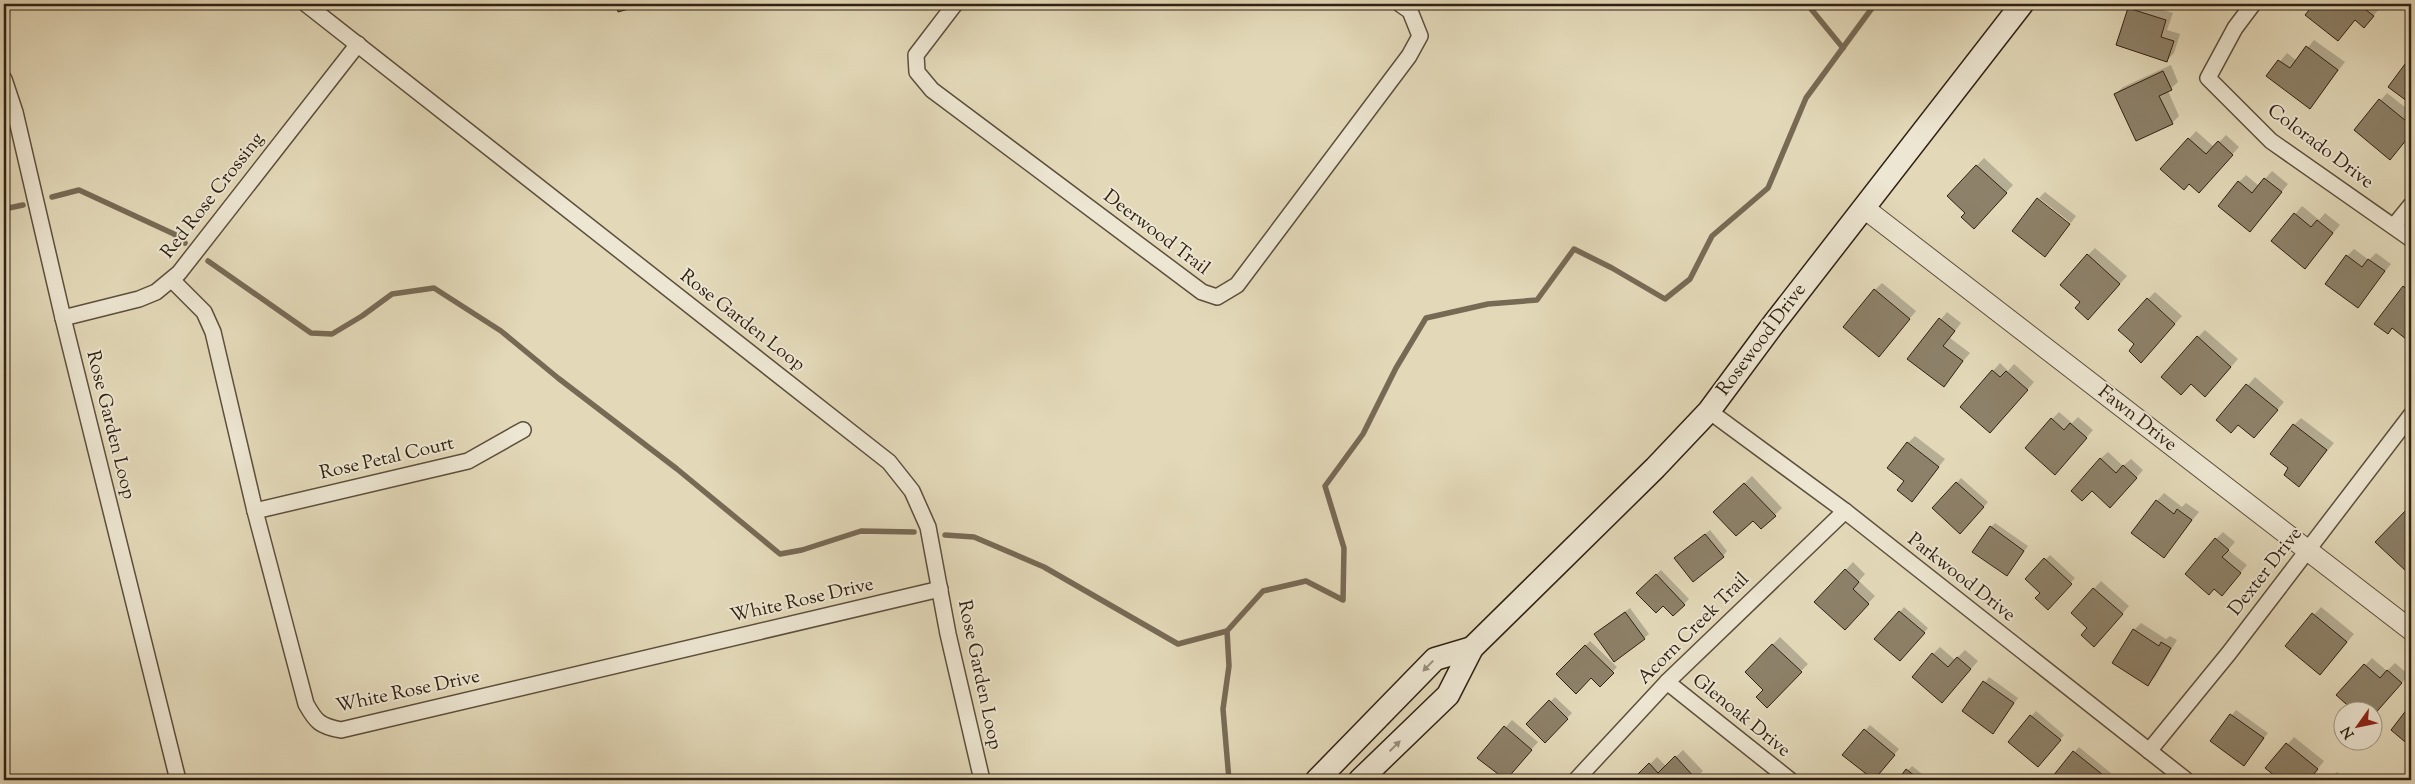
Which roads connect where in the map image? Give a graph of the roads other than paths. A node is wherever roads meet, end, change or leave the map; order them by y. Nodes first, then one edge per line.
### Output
1 (306, 4) edge
2 (955, 4) edge
3 (1400, 4) edge
4 (2022, 4) edge
5 (2253, 4) edge
6 (358, 44) junction
7 (4, 79) edge
8 (2411, 205) edge
9 (1864, 208) junction
10 (2394, 226) junction
11 (2411, 239) edge
12 (172, 280) junction
13 (62, 318) junction
14 (1709, 411) junction
15 (2411, 415) edge
16 (523, 430) dead end
17 (255, 511) junction
18 (1845, 511) junction
19 (2308, 551) junction
20 (940, 589) junction
21 (2411, 630) edge
22 (1472, 648) junction
23 (1667, 682) junction
24 (2149, 751) junction
25 (178, 780) edge
26 (982, 780) edge
27 (1317, 780) edge
28 (1360, 780) edge
29 (1576, 780) edge
30 (1790, 780) edge
31 (2186, 780) edge

1 - 6 street, Rose Garden Loop
2 - 3 street, Deerwood Trail
4 - 9 main road, Rosewood Drive
5 - 10 street, Colorado Drive
6 - 12 street, Red Rose Crossing
6 - 20 street, Rose Garden Loop
7 - 13 street, Rose Garden Loop
8 - 10 street
9 - 14 main road, Rosewood Drive
9 - 19 street, Fawn Drive
10 - 11 street, Colorado Drive
12 - 13 street, Red Rose Crossing
12 - 17 street, White Rose Drive
13 - 25 street, Rose Garden Loop
14 - 18 street, Parkwood Drive
14 - 22 main road, Rosewood Drive
15 - 19 street, Dexter Drive
16 - 17 street, Rose Petal Court
17 - 20 street, White Rose Drive
18 - 23 street, Acorn Creek Trail
18 - 24 street, Parkwood Drive
19 - 21 street, Fawn Drive
19 - 24 street, Dexter Drive
20 - 26 street, Rose Garden Loop
22 -> 27 main road, Rosewood Drive
28 -> 22 main road, Rosewood Drive
23 - 29 street, Acorn Creek Trail
23 - 30 street, Glenoak Drive
24 - 31 street, Parkwood Drive

